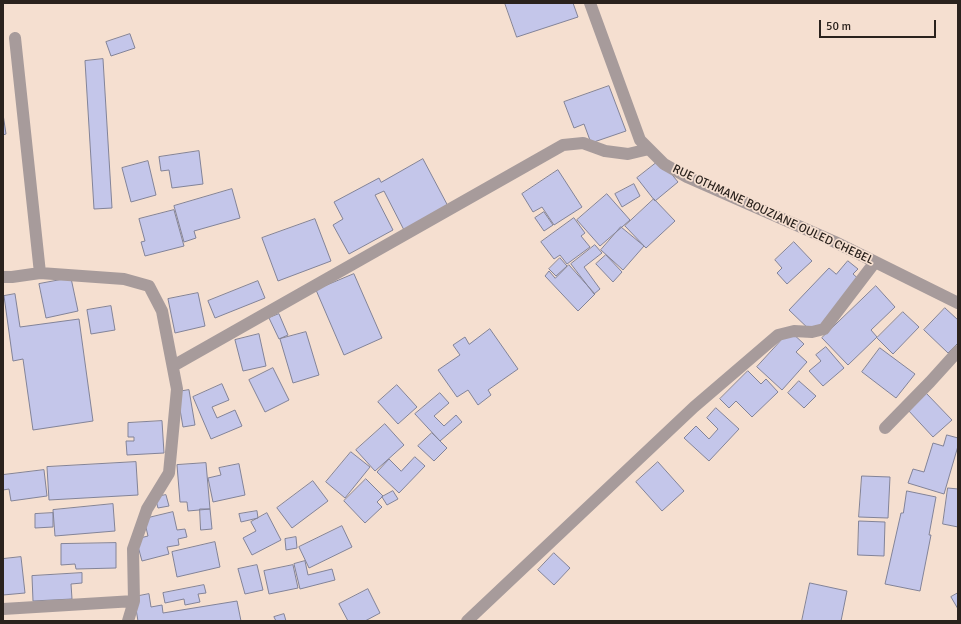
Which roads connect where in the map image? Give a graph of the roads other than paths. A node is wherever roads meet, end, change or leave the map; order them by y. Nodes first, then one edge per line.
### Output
1 (590, 3) edge
2 (15, 38) dead end
3 (649, 149) junction
4 (875, 262) junction
5 (40, 274) junction
6 (3, 277) edge
7 (958, 303) edge
8 (958, 351) edge
9 (172, 366) junction
10 (885, 428) dead end
11 (134, 602) junction
12 (3, 609) edge
13 (128, 621) edge
14 (467, 621) edge

1 - 3 street, RUE OTHMANE BOUZIANE OULED CHEBEL
2 - 5 street
3 - 4 street, RUE OTHMANE BOUZIANE OULED CHEBEL
3 - 9 street
4 - 7 street, RUE OTHMANE BOUZIANE OULED CHEBEL
4 - 14 street
5 - 6 street
5 - 9 street
8 - 10 street
9 - 11 street
11 - 12 street
11 - 13 street

